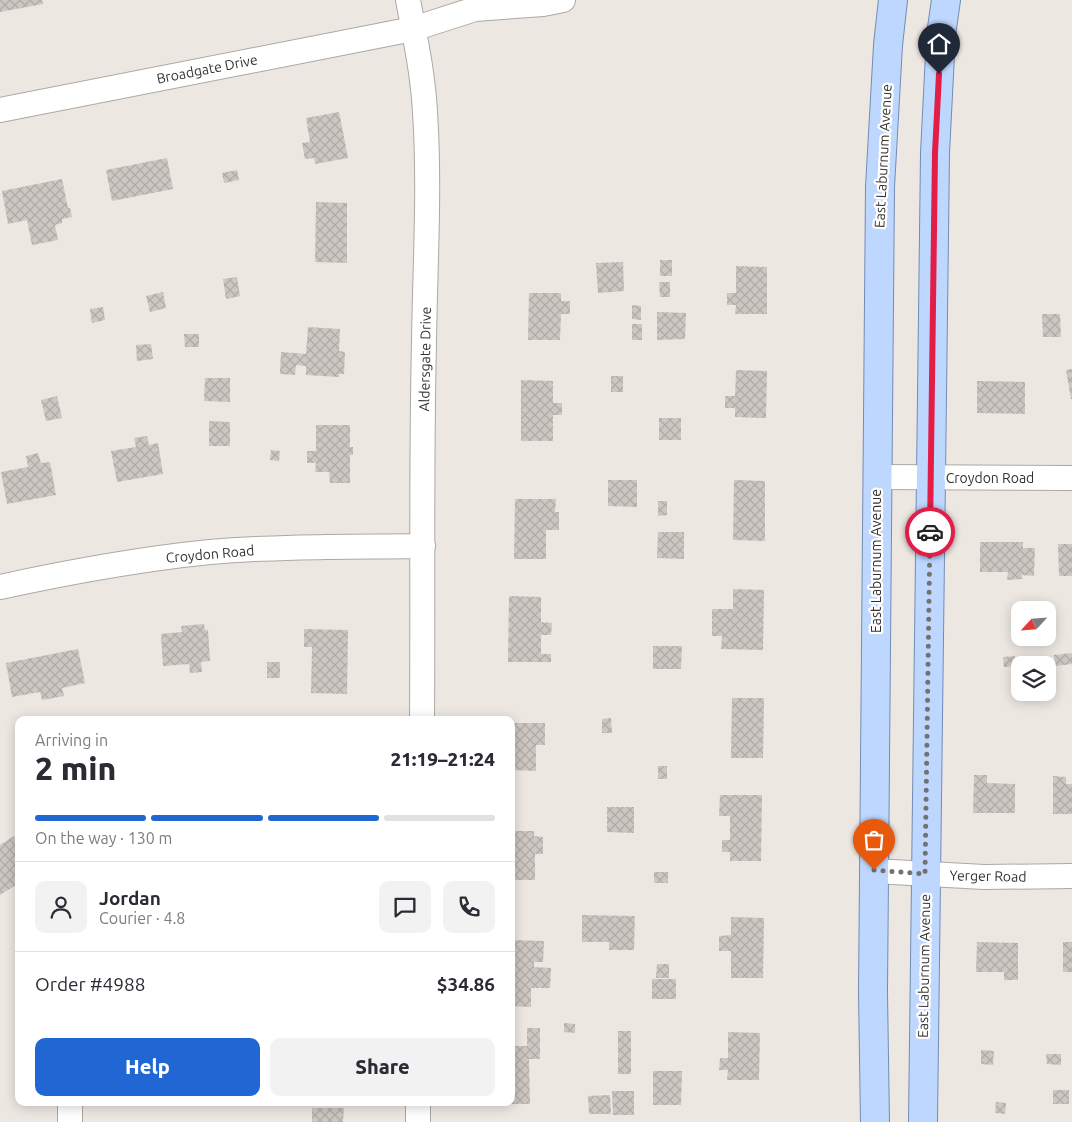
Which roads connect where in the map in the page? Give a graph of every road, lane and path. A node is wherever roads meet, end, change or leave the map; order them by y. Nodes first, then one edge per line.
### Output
1 (408, 0) edge
2 (563, 0) edge
3 (894, 0) edge
4 (946, 0) edge
5 (474, 5) edge
6 (413, 29) junction
7 (0, 110) edge
8 (877, 477) junction
9 (931, 477) junction
10 (1072, 478) edge
11 (423, 546) junction
12 (0, 587) edge
13 (422, 716) edge
14 (874, 870) junction
15 (925, 874) junction
16 (1072, 876) edge
17 (70, 1106) edge
18 (418, 1106) edge
19 (70, 1122) edge
20 (418, 1122) edge
21 (875, 1122) edge
22 (923, 1122) edge

1 - 6 street, Aldersgate Drive
2 - 5 street, Broadgate Drive
3 - 8 main road, East Laburnum Avenue
4 - 9 main road, East Laburnum Avenue
5 - 6 street, Broadgate Drive
6 - 7 street, Broadgate Drive
6 - 11 street, Aldersgate Drive
8 - 9 street, Croydon Road
8 - 14 main road, East Laburnum Avenue
9 - 10 street, Croydon Road
9 - 15 main road, East Laburnum Avenue
11 - 12 street, Croydon Road
11 - 13 street, Aldersgate Drive
14 - 15 street, Yerger Road
14 - 21 main road, East Laburnum Avenue
15 - 16 street, Yerger Road
15 - 22 main road, East Laburnum Avenue
17 - 19 street
18 - 20 street

